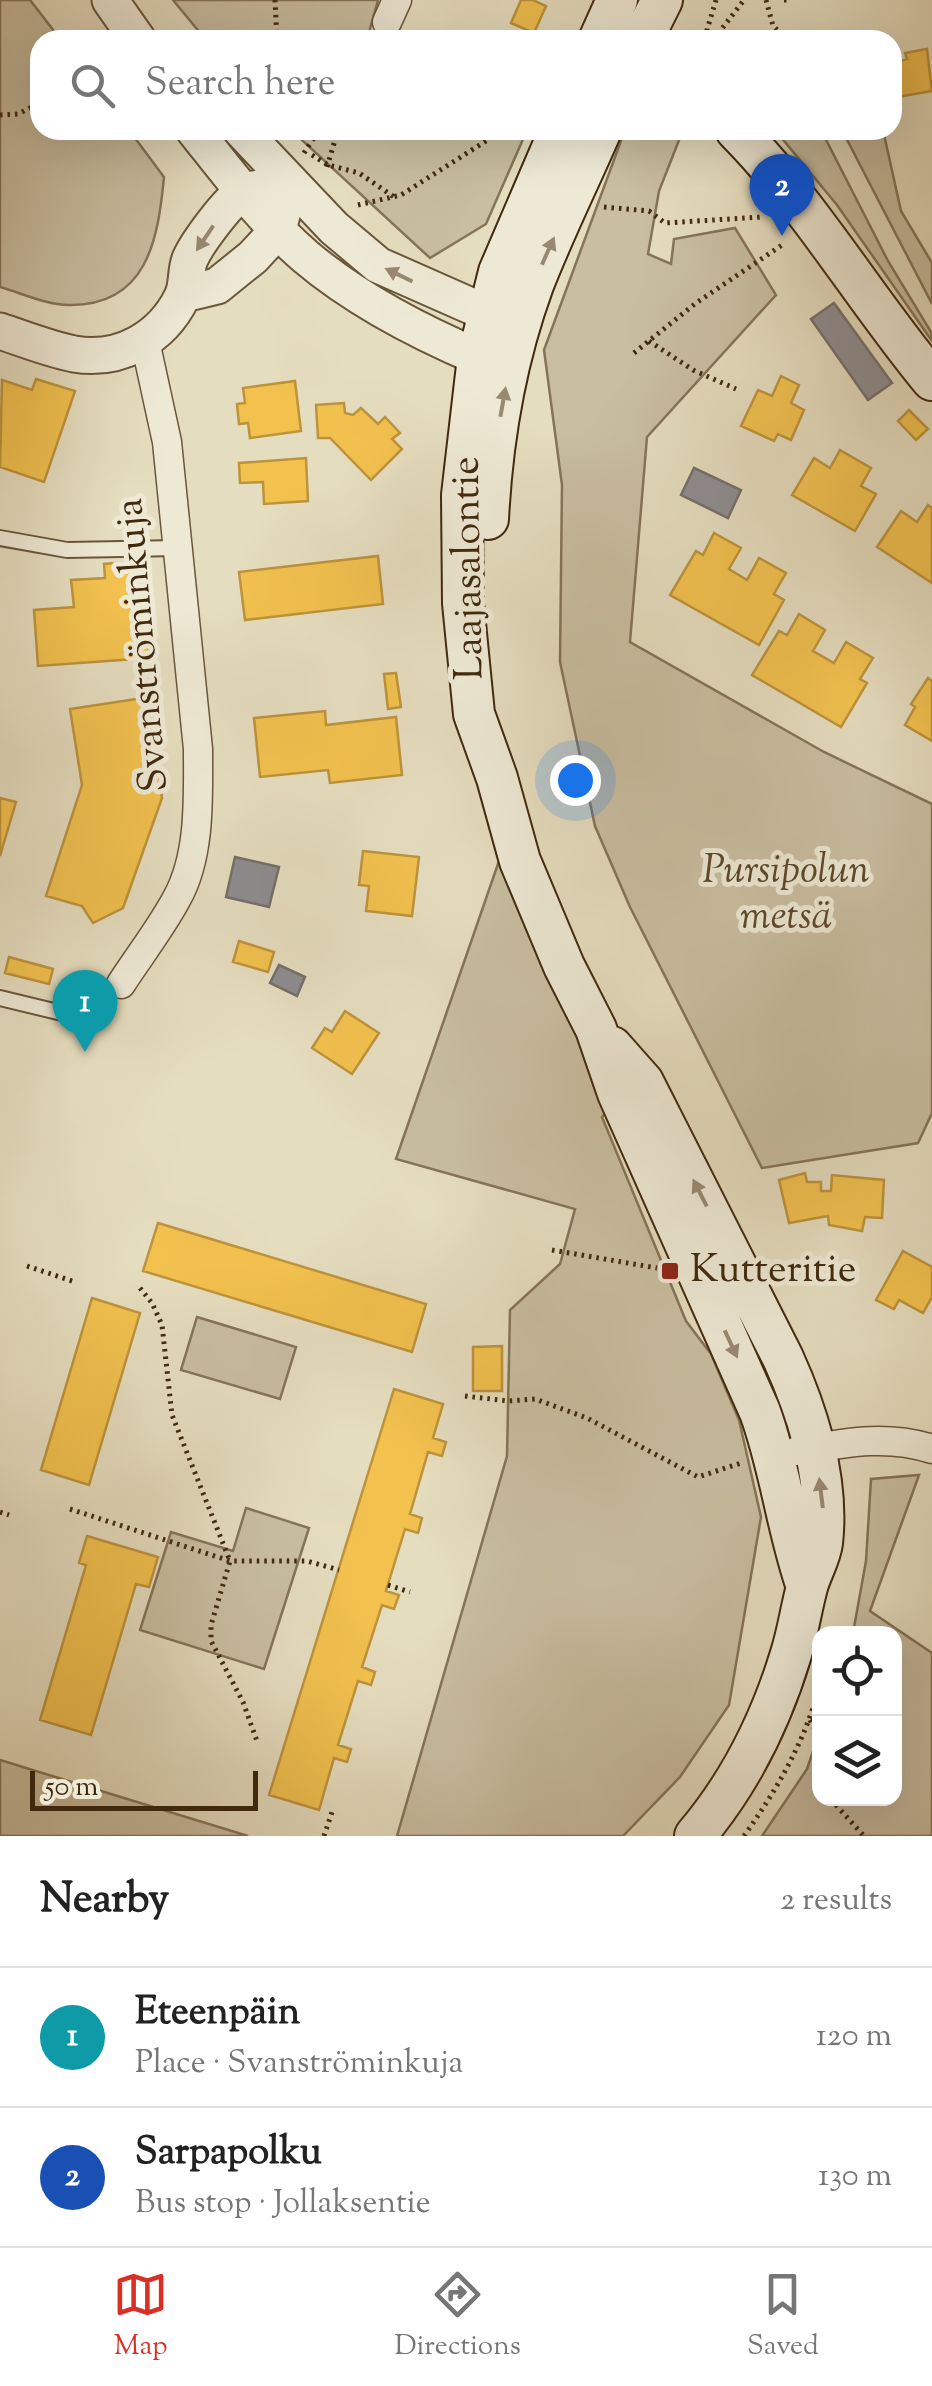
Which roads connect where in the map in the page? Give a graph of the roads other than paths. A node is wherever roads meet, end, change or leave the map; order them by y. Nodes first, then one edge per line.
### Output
1 (110, 0) edge
2 (662, 0) edge
3 (133, 30) edge
4 (621, 30) edge
5 (202, 140) edge
6 (258, 140) edge
7 (556, 140) edge
8 (598, 140) edge
9 (746, 140) edge
10 (299, 165) junction
11 (243, 192) junction
12 (278, 230) junction
13 (184, 294) junction
14 (0, 331) edge
15 (494, 338) junction
16 (145, 342) junction
17 (932, 380) edge
18 (0, 538) edge
19 (178, 548) junction
20 (120, 984) joint
21 (0, 998) edge
22 (932, 1449) edge
23 (781, 1454) junction
24 (695, 1836) edge

1 - 3 street
2 - 4 main road
5 - 11 street
6 - 10 street
7 - 15 main road, Laajasalontie
15 -> 8 main road, Laajasalontie
9 - 17 main road
10 - 11 street
10 - 12 street
15 -> 10 street
11 - 12 street
11 -> 13 street
12 - 13 street
12 - 15 street
13 - 16 street
14 - 16 street
15 - 23 main road, Laajasalontie
16 - 19 street, Svanströminkuja
18 - 19 lane
19 - 20 street, Svanströminkuja
20 - 21 lane
22 - 23 street
23 - 24 main road, Laajasalontie

